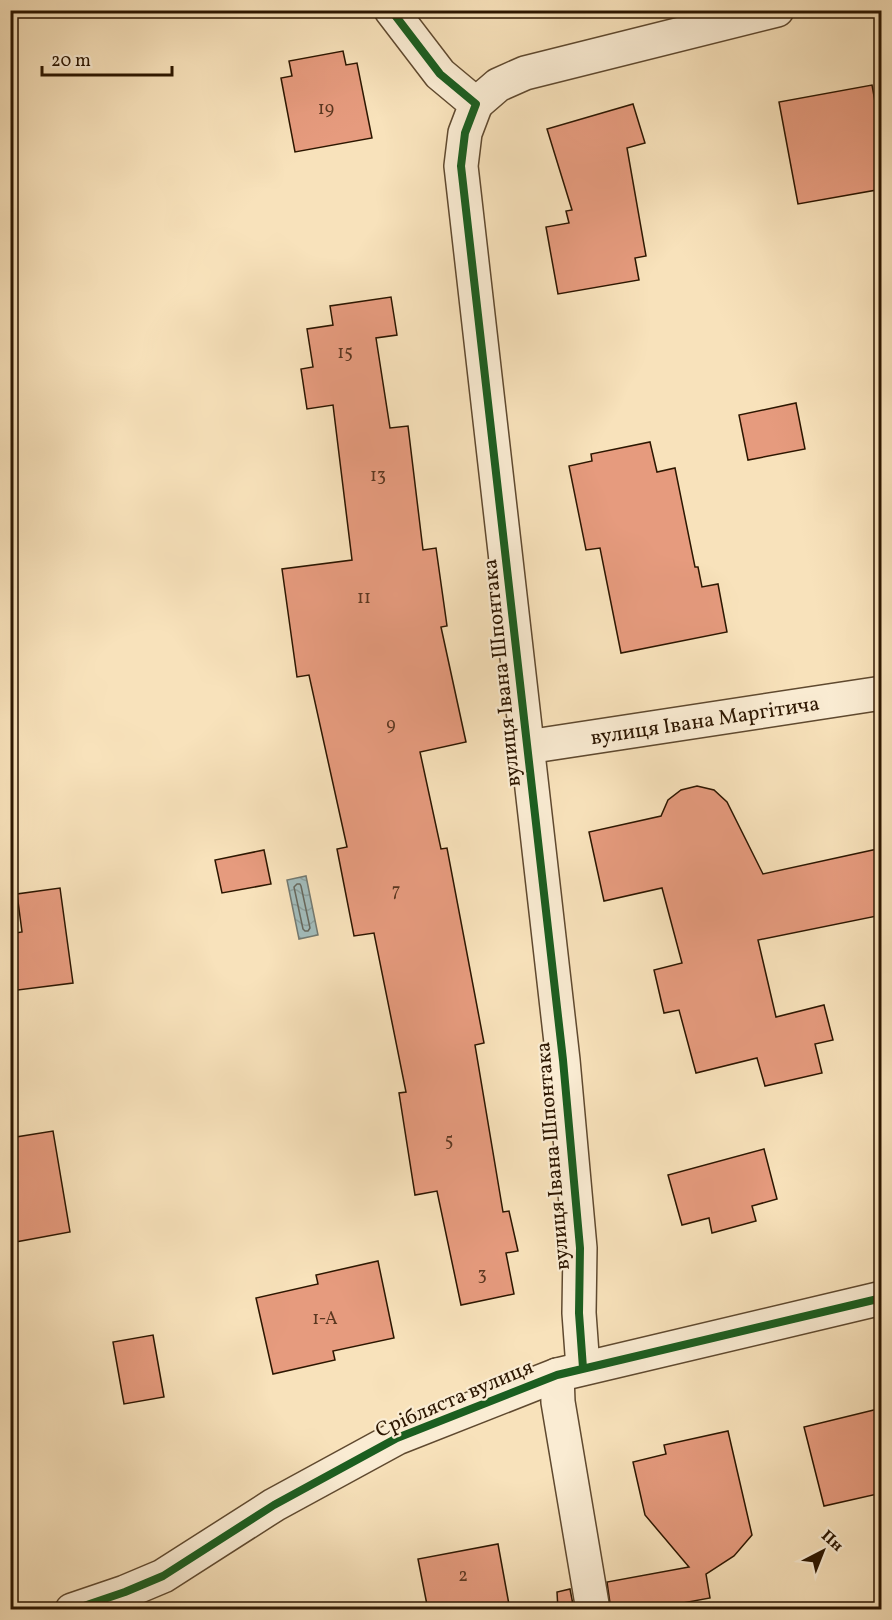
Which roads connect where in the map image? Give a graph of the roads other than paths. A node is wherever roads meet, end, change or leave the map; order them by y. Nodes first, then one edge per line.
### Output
1 (391, 10) edge
2 (777, 10) edge
3 (476, 104) junction
4 (882, 693) edge
5 (527, 747) junction
6 (882, 1299) edge
7 (570, 1371) junction
8 (72, 1610) edge
9 (594, 1610) edge

1 - 3 street
2 - 3 street
3 - 5 street, вулиця Івана Шпонтака
4 - 5 street, вулиця Івана Маргітича
5 - 7 street, вулиця Івана Шпонтака
6 - 7 street, Срібляста вулиця
7 - 8 street, Срібляста вулиця
7 - 9 street, вулиця Івана Шпонтака

